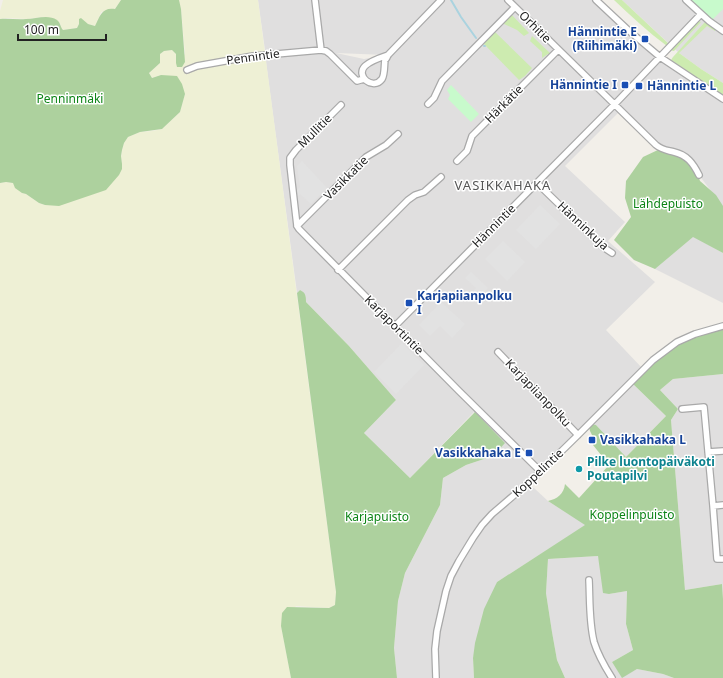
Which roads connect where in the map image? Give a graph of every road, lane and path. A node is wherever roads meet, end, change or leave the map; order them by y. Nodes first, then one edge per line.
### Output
1 (316, 0) edge
2 (441, 0) edge
3 (508, 0) edge
4 (596, 0) edge
5 (686, 0) edge
6 (515, 7) junction
7 (701, 14) junction
8 (723, 31) edge
9 (321, 50) junction
10 (558, 50) junction
11 (388, 55) junction
12 (660, 57) junction
13 (186, 70) dead end
14 (364, 79) junction
15 (723, 99) edge
16 (428, 104) dead end
17 (341, 105) dead end
18 (614, 105) junction
19 (398, 134) dead end
20 (457, 162) dead end
21 (699, 175) dead end
22 (441, 177) dead end
23 (537, 183) junction
24 (297, 226) junction
25 (612, 253) dead end
26 (338, 270) junction
27 (395, 326) junction
28 (723, 326) edge
29 (498, 352) dead end
30 (682, 409) dead end
31 (578, 434) junction
32 (723, 451) edge
33 (708, 452) junction
34 (540, 471) junction
35 (723, 505) edge
36 (713, 506) junction
37 (723, 559) edge
38 (589, 580) dead end
39 (436, 678) edge
40 (612, 678) edge

1 - 9 street
2 - 11 street
3 - 6 street, Orhitie
4 - 12 street
5 - 7 street
6 - 10 street, Orhitie
6 - 16 street
7 - 8 street
7 - 12 street, Hännintie
9 - 13 street, Pennintie
9 - 14 street
10 - 18 street, Orhitie
10 - 20 street, Härkätie
11 - 14 street
11 - 14 street
12 - 15 street
12 - 18 street, Hännintie
17 - 24 street, Mullitie
18 - 21 street, Orhitie
18 - 23 street, Hännintie
19 - 24 street, Vasikkatie
22 - 26 street
23 - 25 street, Hänninkuja
23 - 27 street, Hännintie
24 - 26 street, Karjaportintie
26 - 27 street, Karjaportintie
27 - 34 street, Karjaportintie
28 - 31 street, Koppelintie
29 - 31 street, Karjapiianpolku
30 - 33 street
31 - 34 street, Koppelintie
32 - 33 street
33 - 36 street
34 - 39 street, Koppelintie
35 - 36 street
36 - 37 street
38 - 40 street

